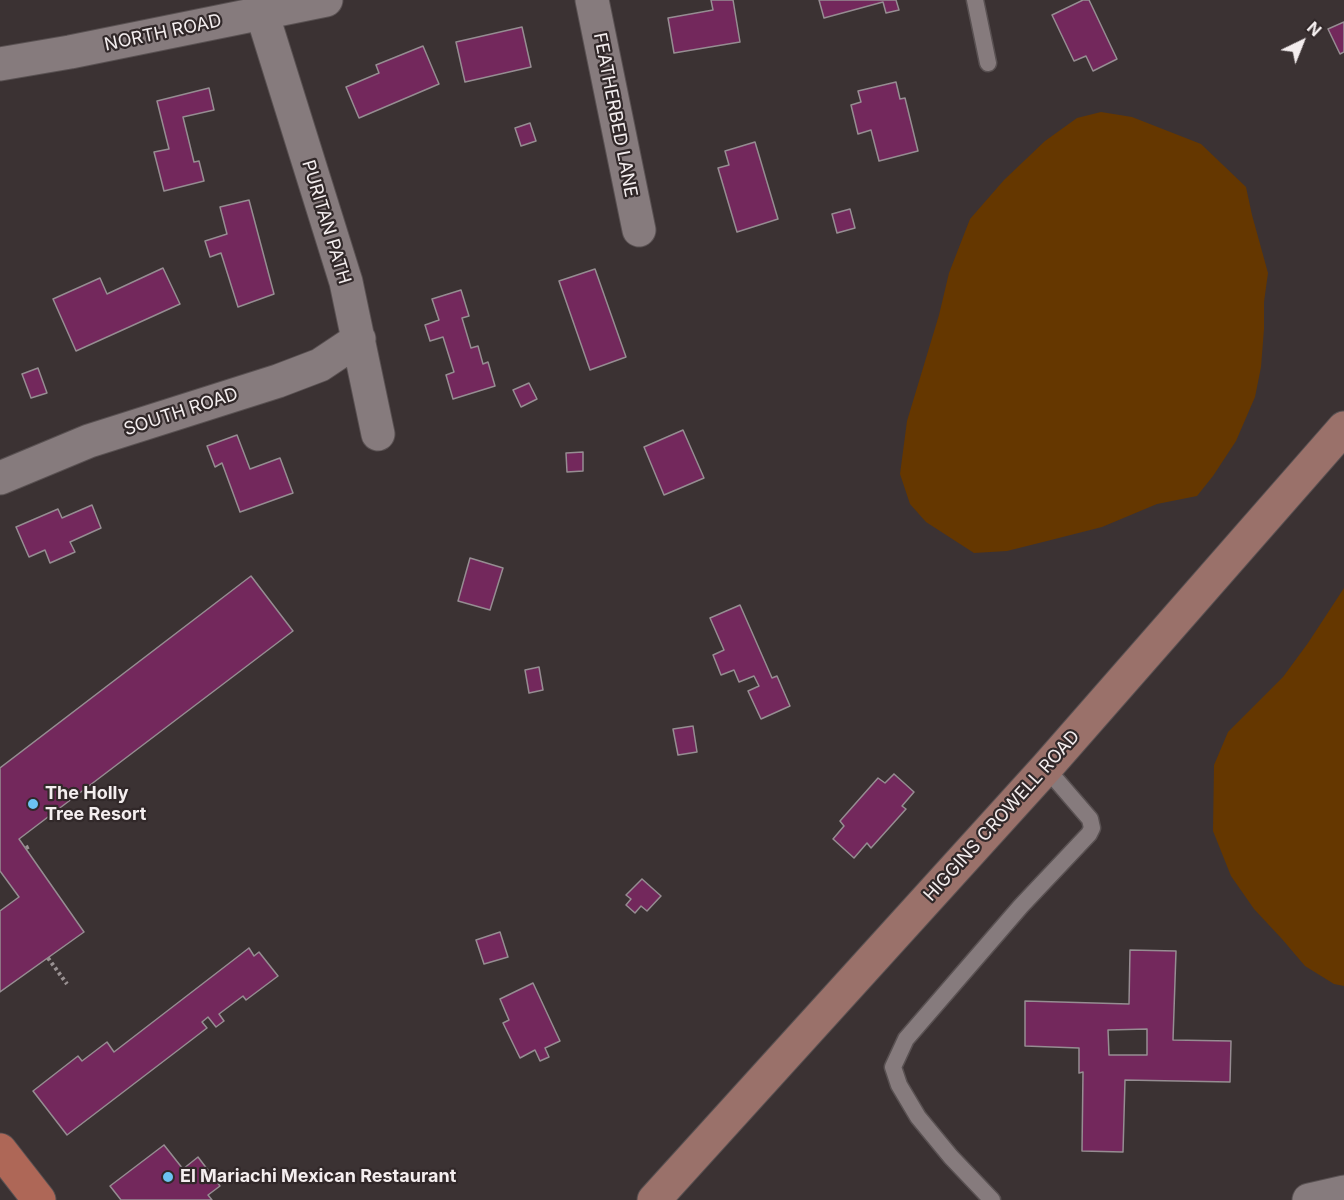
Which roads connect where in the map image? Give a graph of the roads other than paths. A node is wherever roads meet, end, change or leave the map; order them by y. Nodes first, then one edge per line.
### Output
1 (326, 0) edge
2 (592, 0) edge
3 (975, 0) edge
4 (262, 13) junction
5 (988, 63) dead end
6 (0, 64) edge
7 (639, 230) dead end
8 (359, 339) junction
9 (1344, 428) edge
10 (378, 434) dead end
11 (0, 478) edge
12 (1046, 768) junction
13 (0, 1150) edge
14 (1344, 1192) edge
15 (39, 1200) edge
16 (654, 1200) edge
17 (992, 1200) edge
18 (1309, 1200) edge

1 - 4 street, NORTH ROAD
2 - 7 street, FEATHERBED LANE
3 - 5 lane
4 - 6 street, NORTH ROAD
4 - 8 street, PURITAN PATH
8 - 10 street, PURITAN PATH
8 - 11 street, SOUTH ROAD
9 - 12 main road, HIGGINS CROWELL ROAD
12 - 16 main road, HIGGINS CROWELL ROAD
12 - 17 lane
13 - 15 main road
14 - 18 street

